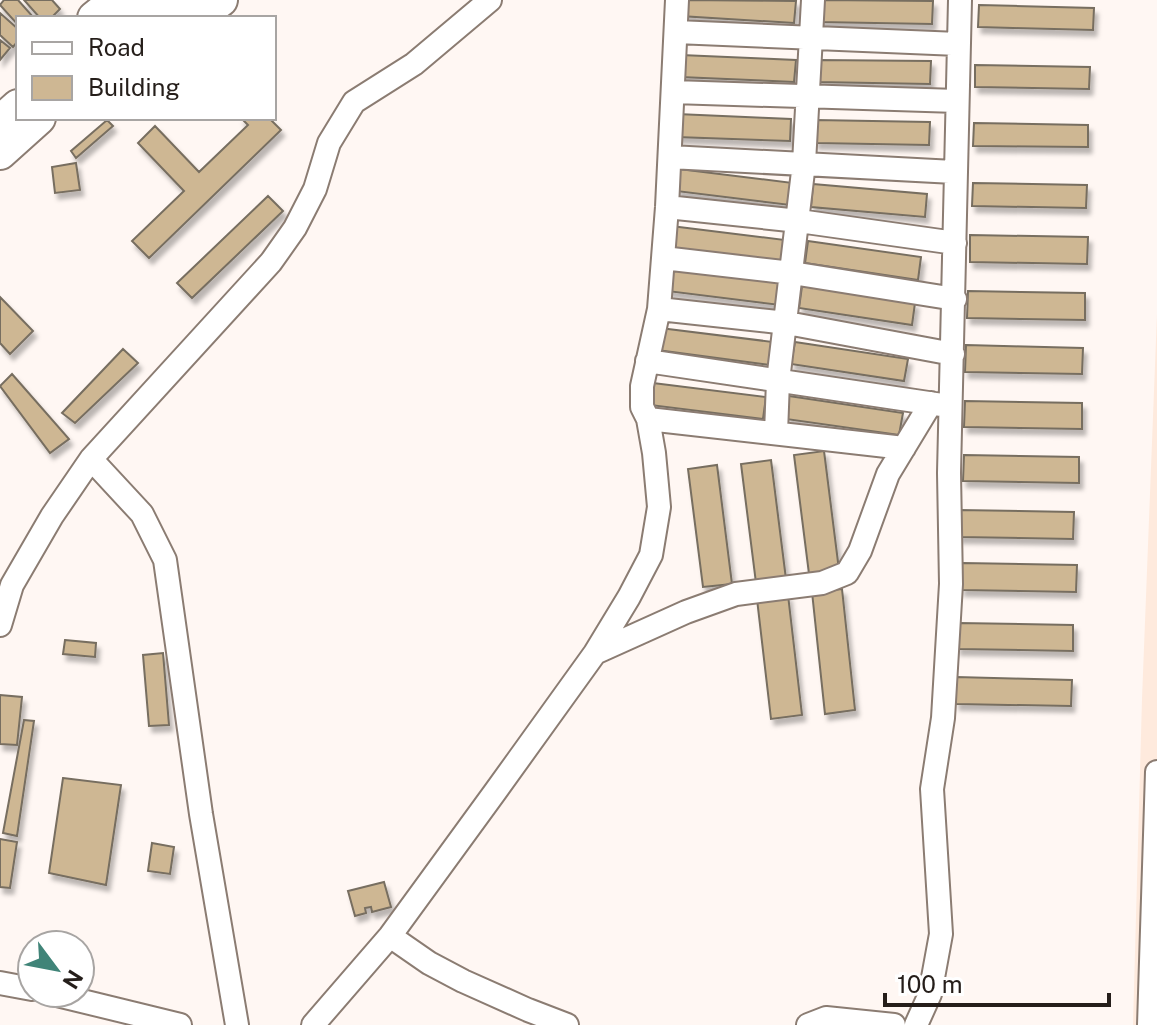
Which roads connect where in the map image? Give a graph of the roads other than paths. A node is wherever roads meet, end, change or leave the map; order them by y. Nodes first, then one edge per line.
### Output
1 (116, 0) edge
2 (150, 0) edge
3 (182, 0) edge
4 (221, 0) edge
5 (490, 0) edge
6 (677, 0) edge
7 (813, 0) edge
8 (960, 0) edge
9 (96, 16) edge
10 (129, 16) edge
11 (162, 16) edge
12 (200, 16) edge
13 (676, 32) junction
14 (811, 37) junction
15 (958, 44) junction
16 (673, 92) junction
17 (809, 96) junction
18 (957, 101) junction
19 (37, 120) edge
20 (0, 153) edge
21 (670, 157) junction
22 (804, 163) junction
23 (954, 172) junction
24 (667, 207) junction
25 (799, 221) junction
26 (955, 243) junction
27 (663, 258) junction
28 (792, 273) junction
29 (955, 299) junction
30 (659, 309) junction
31 (787, 323) junction
32 (953, 354) junction
33 (647, 361) junction
34 (778, 381) junction
35 (941, 405) junction
36 (648, 419) junction
37 (776, 433) junction
38 (904, 448) junction
39 (91, 459) junction
40 (0, 625) edge
41 (595, 653) junction
42 (1157, 772) edge
43 (390, 936) junction
44 (96, 1004) edge
45 (180, 1025) edge
46 (237, 1025) edge
47 (313, 1025) edge
48 (567, 1025) edge
49 (808, 1025) edge
50 (894, 1025) edge
51 (916, 1025) edge
52 (1149, 1025) edge

1 - 9 highway
2 - 10 highway
3 - 11 highway
4 - 12 highway
5 - 39 street
6 - 13 street
7 - 14 street
8 - 15 street
13 - 14 street
13 - 16 street
14 - 15 street
14 - 17 street
15 - 18 street
16 - 17 street
16 - 21 street
17 - 18 street
17 - 22 street
18 - 23 street
19 - 20 highway
21 - 22 street
21 - 24 street
22 - 23 street
22 - 25 street
23 - 26 street
24 - 25 street
24 - 27 street
25 - 26 street
25 - 28 street
26 - 29 street
27 - 28 street
27 - 30 street
28 - 29 street
28 - 31 street
29 - 32 street
30 - 31 street
30 - 33 street
31 - 32 street
31 - 34 street
32 - 35 street
33 - 34 street
33 - 36 street
34 - 35 street
34 - 37 street
35 - 38 street
35 - 51 street
36 - 37 street
36 - 41 street
37 - 38 street
38 - 41 street
39 - 40 street
39 - 46 street
41 - 43 street
42 - 52 street
43 - 47 street
43 - 48 street
44 - 45 street
49 - 50 street

